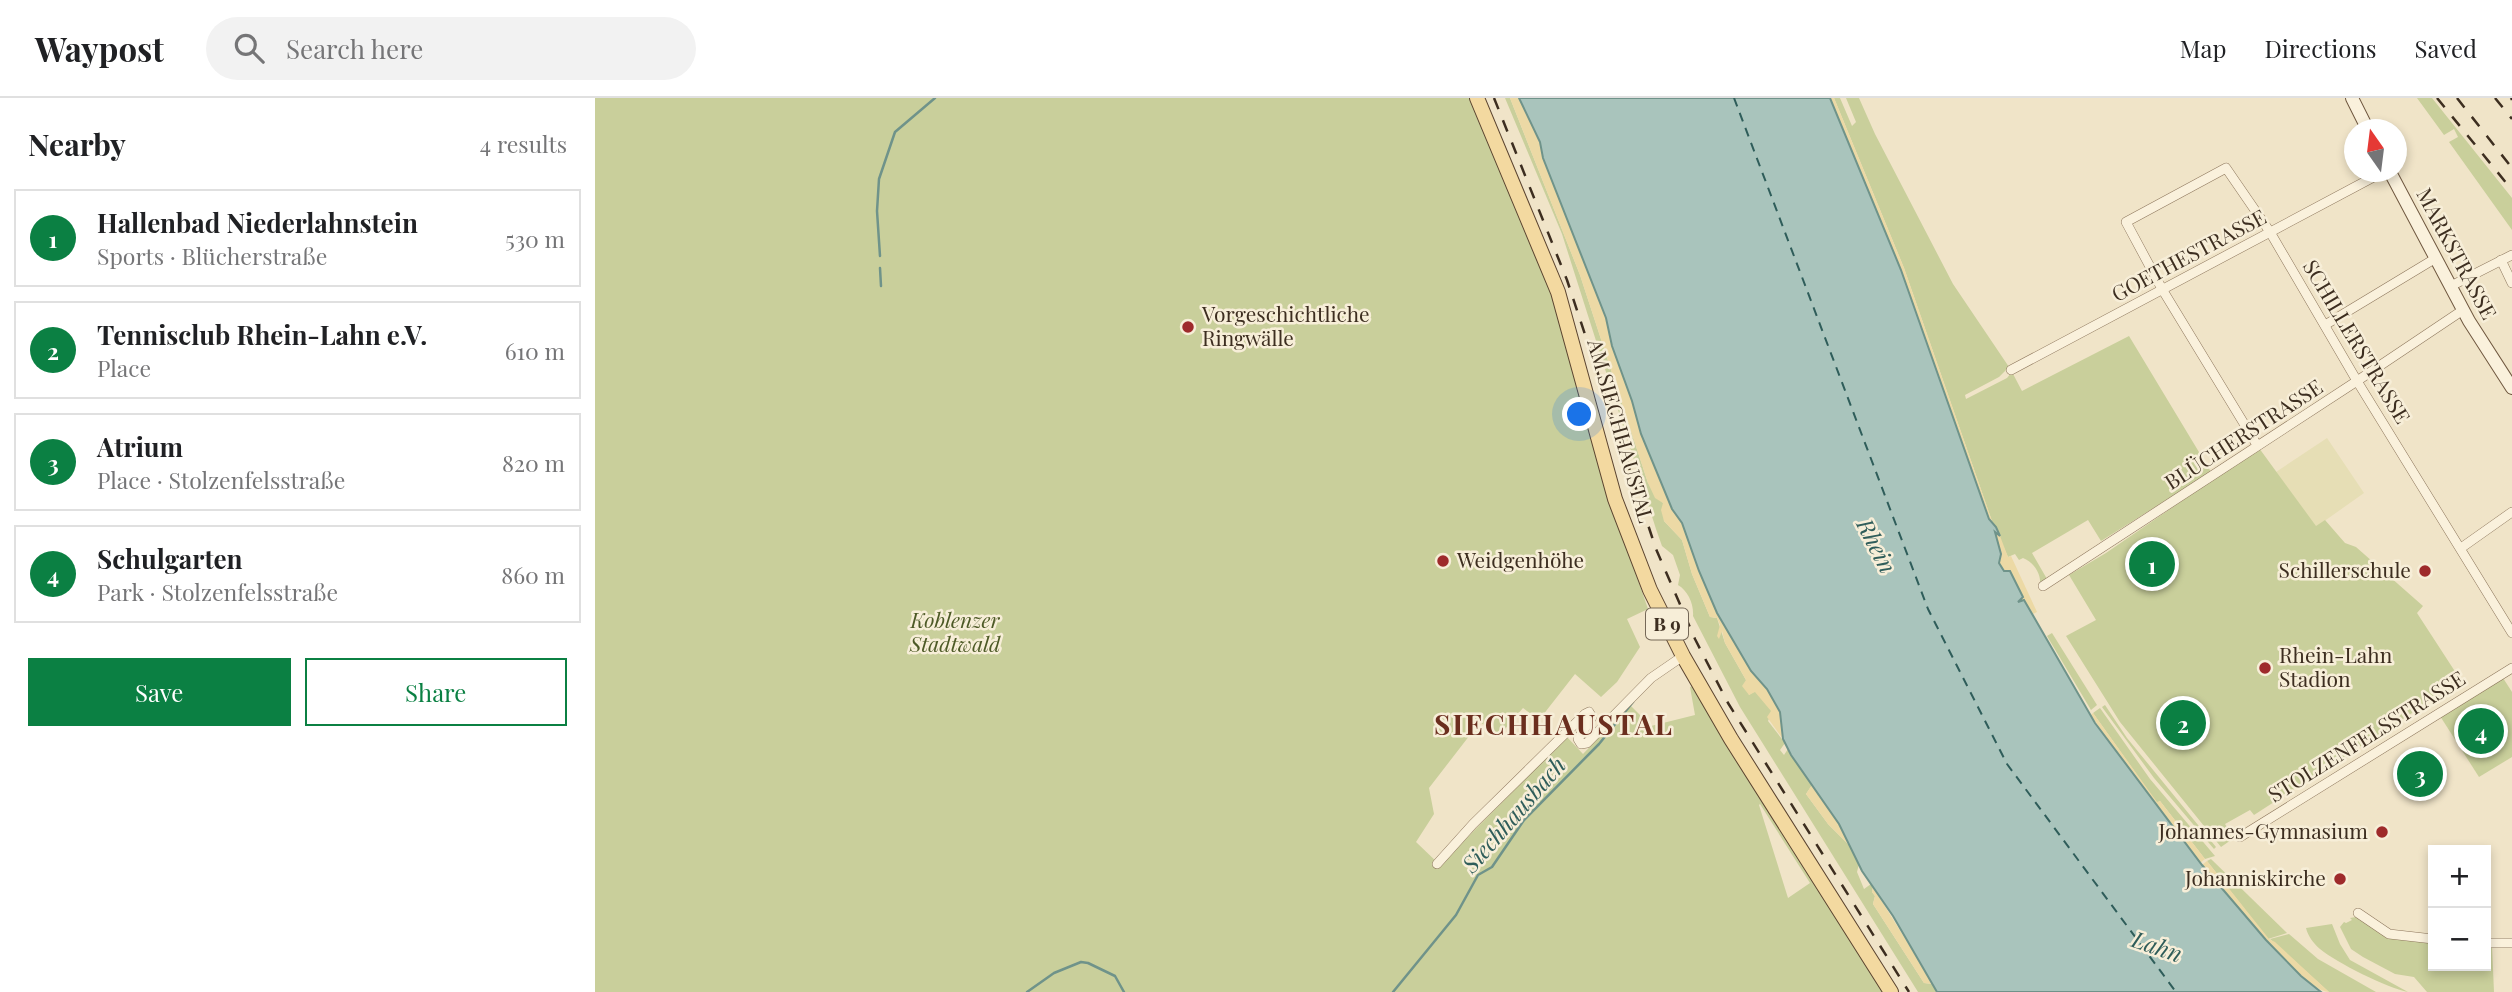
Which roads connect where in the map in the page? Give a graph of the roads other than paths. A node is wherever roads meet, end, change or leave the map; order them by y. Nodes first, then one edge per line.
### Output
1 (1478, 98) edge
2 (2352, 98) edge
3 (2362, 119) edge
4 (2363, 182) edge
5 (2395, 182) edge
6 (2270, 232) junction
7 (2512, 255) edge
8 (2436, 258) junction
9 (2501, 260) junction
10 (2512, 283) edge
11 (2451, 286) junction
12 (2162, 289) junction
13 (2463, 310) junction
14 (2325, 325) junction
15 (2011, 369) dead end
16 (2357, 382) junction
17 (2512, 388) edge
18 (2257, 445) junction
19 (2512, 512) edge
20 (2461, 548) junction
21 (2043, 586) dead end
22 (2512, 633) edge
23 (1683, 656) junction
24 (2512, 668) edge
25 (2240, 837) dead end
26 (1437, 864) dead end
27 (2358, 913) dead end
28 (2428, 938) edge
29 (2491, 943) edge
30 (2512, 943) edge
31 (1891, 992) edge

1 - 23 main road, AM SIECHHAUSTAL / B 9
2 - 3 street
4 - 6 street, GOETHESTRASSE
5 - 8 street, MARKSTRASSE
6 - 12 street, GOETHESTRASSE
6 - 12 street, SCHILLERSTRASSE
6 - 14 street, SCHILLERSTRASSE
7 - 9 street
8 - 11 street, MARKSTRASSE
8 - 14 street
9 - 10 street
9 - 11 street
11 - 13 street, MARKSTRASSE
12 - 15 street, GOETHESTRASSE
12 - 18 street
13 - 16 street, BLÜCHERSTRASSE
13 - 17 street, MARKSTRASSE
14 - 16 street, SCHILLERSTRASSE
16 - 18 street, BLÜCHERSTRASSE
16 - 20 street, SCHILLERSTRASSE
18 - 21 street, BLÜCHERSTRASSE
19 - 20 street
20 - 22 street, SCHILLERSTRASSE
23 - 26 street
23 - 31 main road, AM SIECHHAUSTAL / B 9
24 - 25 street, STOLZENFELSSTRASSE
27 - 28 street
29 - 30 street

